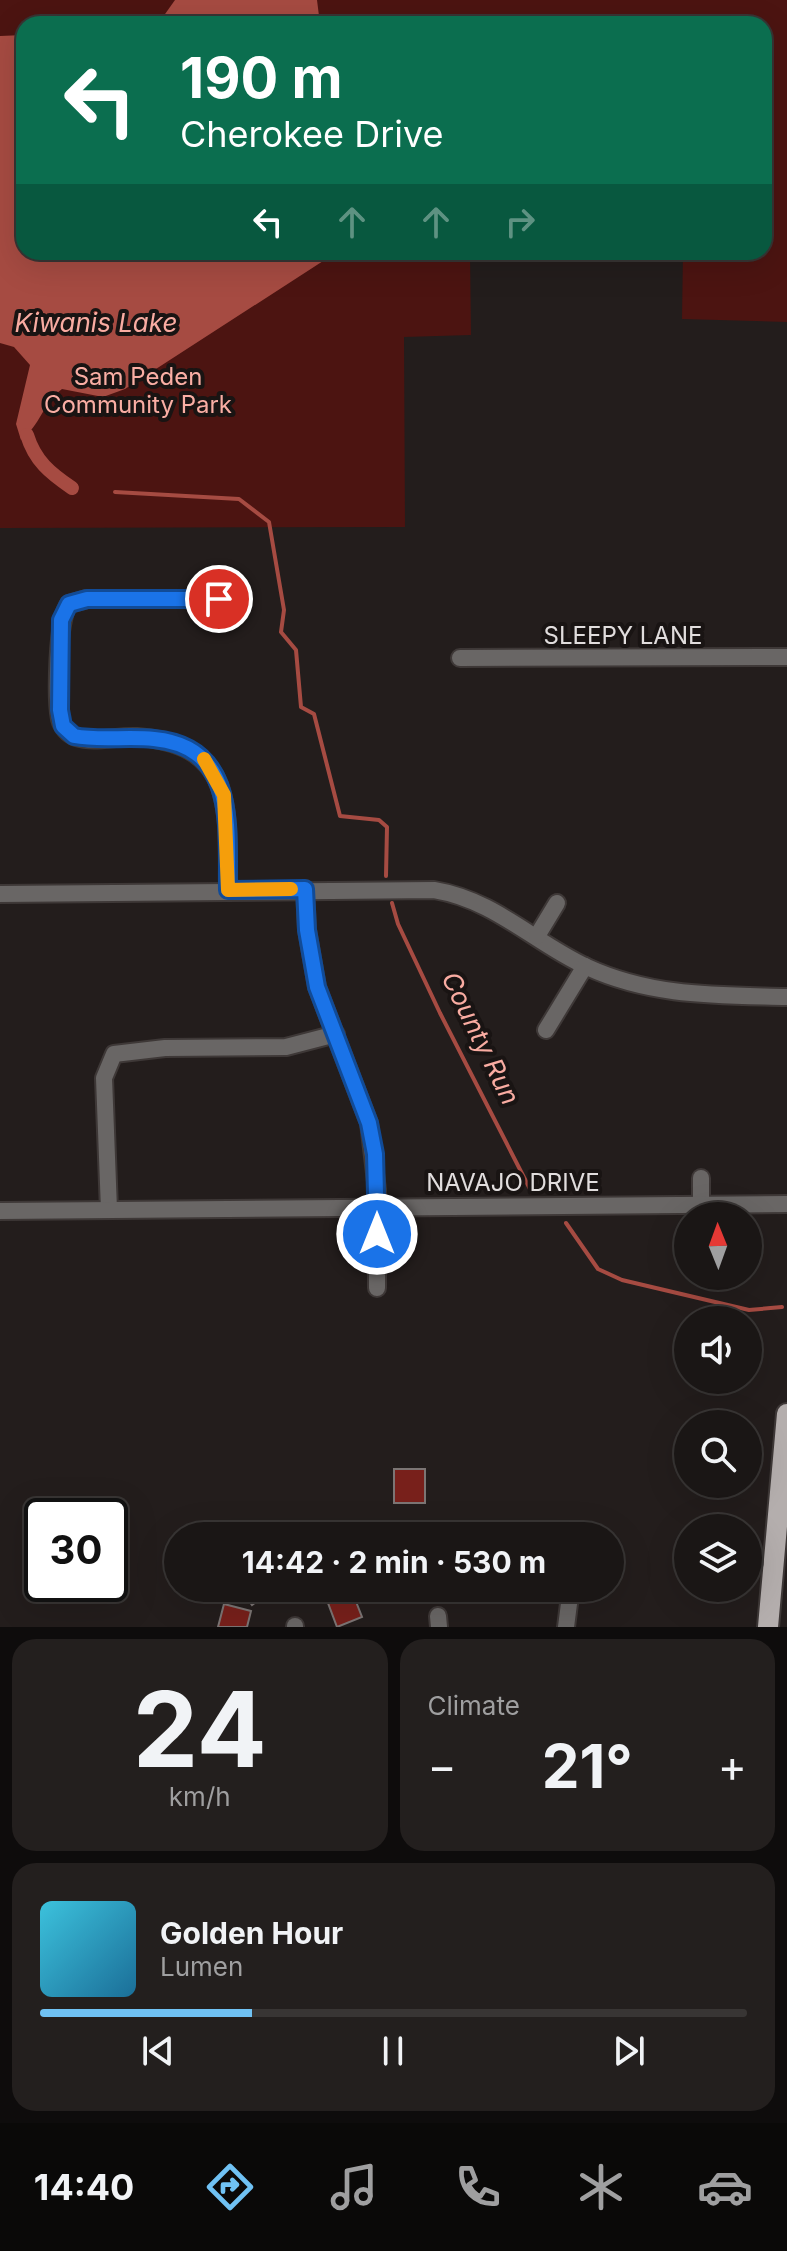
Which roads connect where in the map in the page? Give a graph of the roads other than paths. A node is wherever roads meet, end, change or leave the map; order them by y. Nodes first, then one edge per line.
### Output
1 (219, 599) dead end
2 (787, 657) edge
3 (460, 658) dead end
4 (305, 889) junction
5 (228, 890) junction
6 (0, 894) edge
7 (557, 903) dead end
8 (537, 936) junction
9 (585, 966) junction
10 (787, 997) edge
11 (546, 1030) dead end
12 (336, 1034) junction
13 (701, 1178) dead end
14 (701, 1202) edge
15 (674, 1204) edge
16 (762, 1204) edge
17 (787, 1204) edge
18 (376, 1207) junction
19 (109, 1210) junction
20 (0, 1211) edge
21 (377, 1288) dead end
22 (787, 1414) edge
23 (569, 1602) edge
24 (566, 1627) edge
25 (768, 1627) edge

1 - 5 street
2 - 3 street, SLEEPY LANE
4 - 5 street
4 - 8 street
4 - 12 street
5 - 6 street
7 - 8 street
8 - 9 street
9 - 10 street
9 - 11 street
12 - 18 street
12 - 19 street
13 - 14 street
15 - 18 street, NAVAJO DRIVE
16 - 17 street, NAVAJO DRIVE
18 - 19 street, NAVAJO DRIVE
18 - 21 street
19 - 20 street, NAVAJO DRIVE
22 - 25 main road
23 - 24 street

